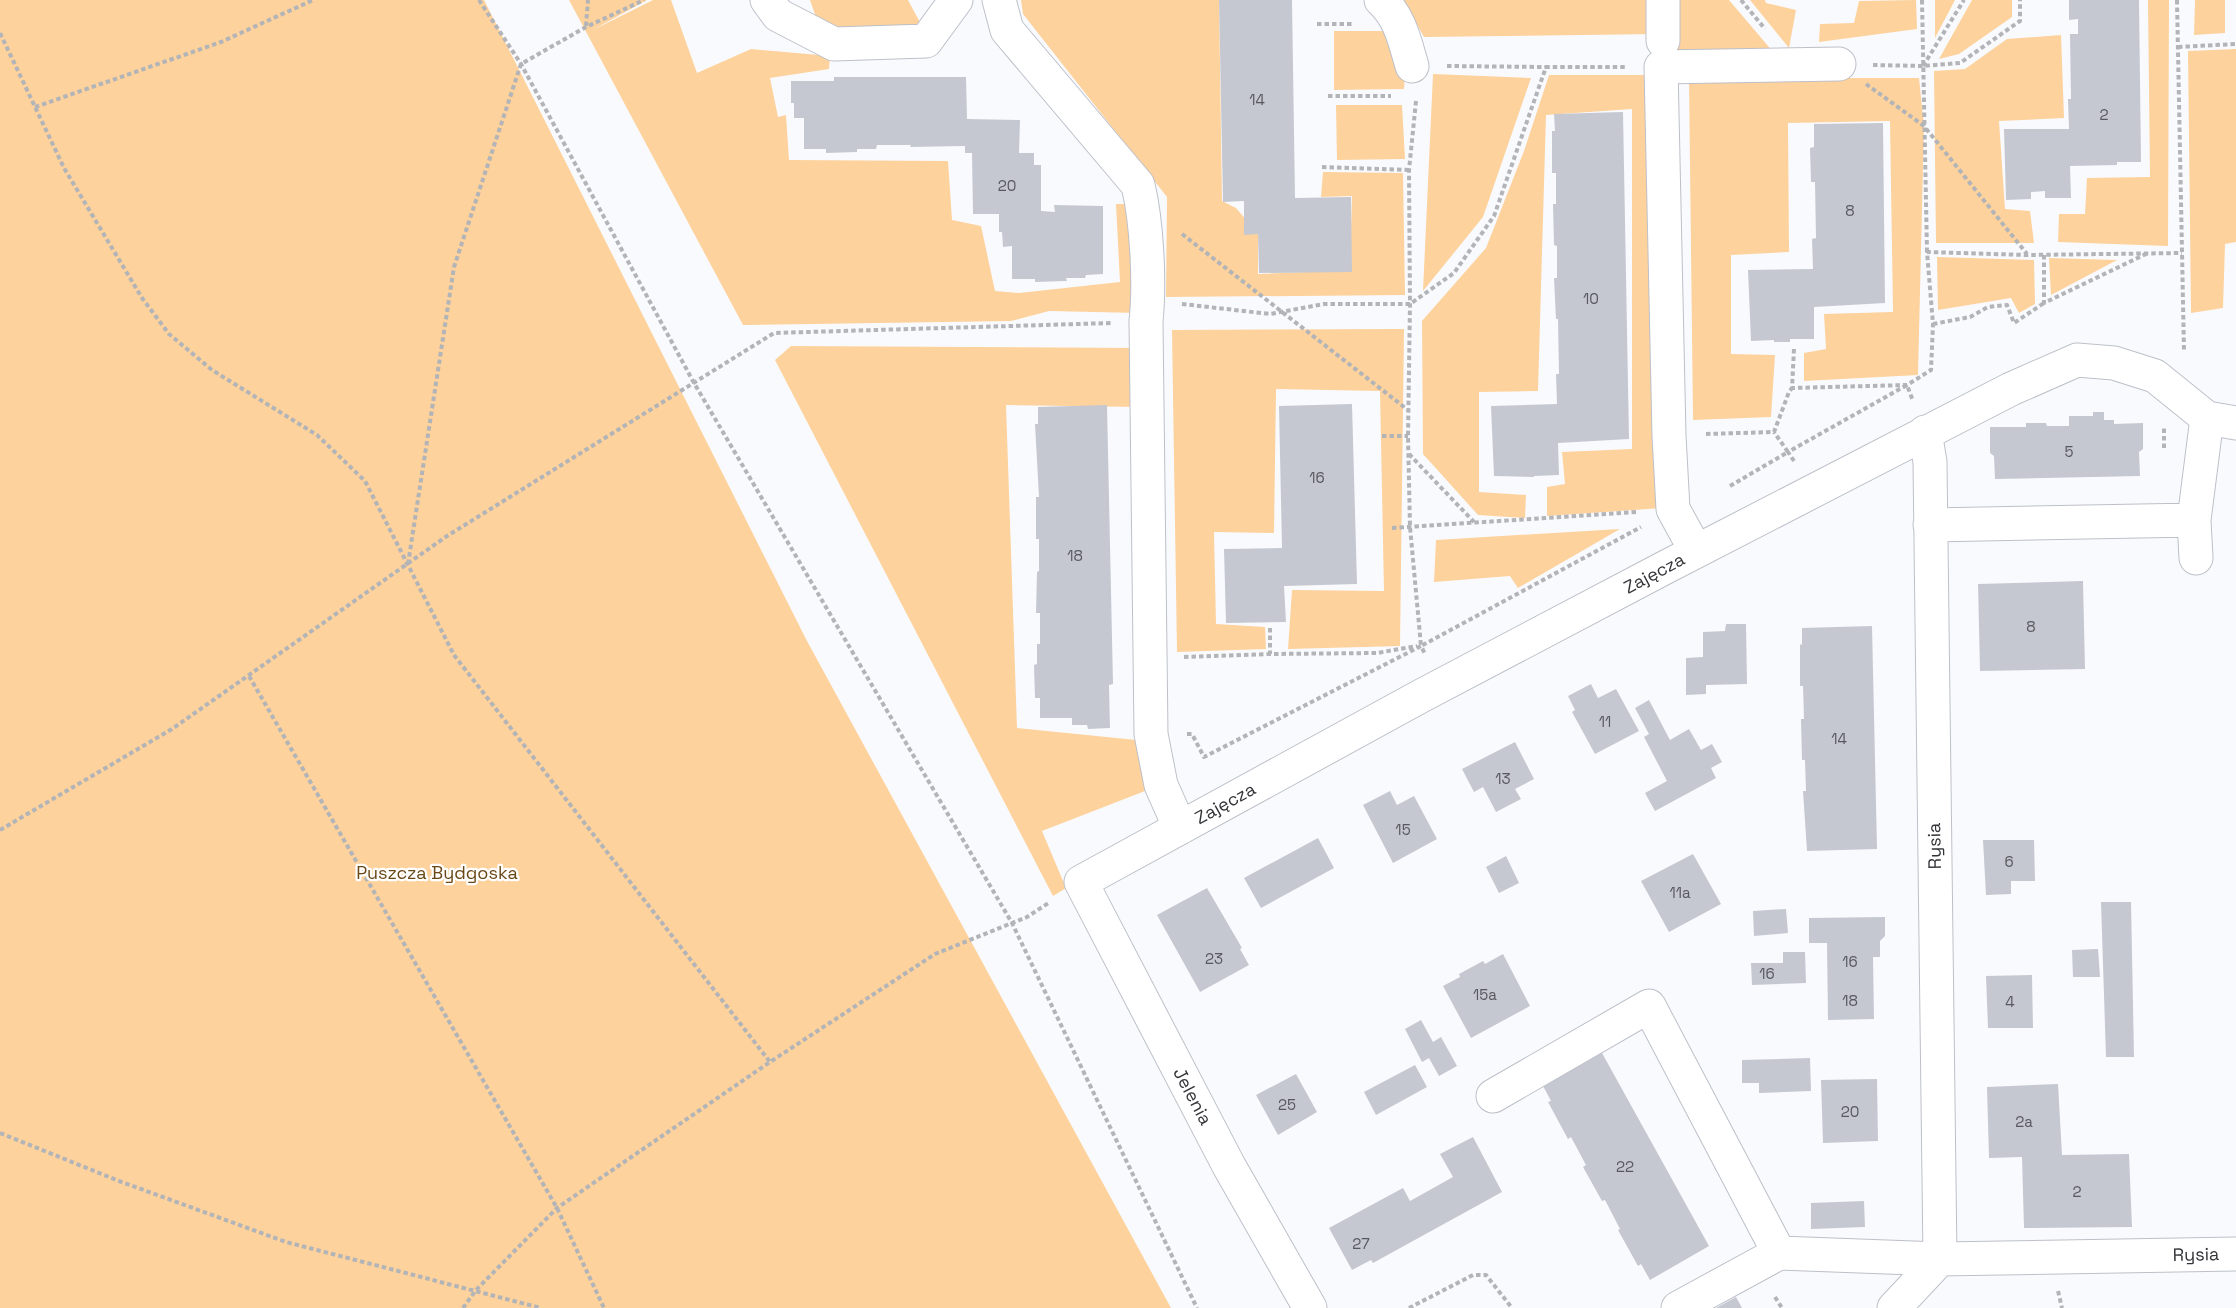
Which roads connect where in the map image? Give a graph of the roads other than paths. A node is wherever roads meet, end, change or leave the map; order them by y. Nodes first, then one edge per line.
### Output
1 (767, 0) edge
2 (956, 0) edge
3 (999, 0) edge
4 (1381, 0) edge
5 (1664, 0) edge
6 (1662, 54) junction
7 (1839, 64) road end
8 (1414, 81) road end
9 (2222, 421) edge
10 (1925, 432) junction
11 (2194, 520) junction
12 (1930, 525) junction
13 (1696, 551) junction
14 (2196, 558) dead end
15 (1180, 828) junction
16 (1081, 882) joint
17 (1493, 1096) dead end
18 (1779, 1253) junction
19 (2236, 1254) edge
20 (1940, 1259) junction
21 (1310, 1308) edge
22 (1678, 1308) edge
23 (1894, 1308) edge

1 - 2 street
3 - 15 street
4 - 8 street
5 - 6 street
6 - 7 street
6 - 13 street
9 - 10 street, Zajęcza
9 - 11 street
10 - 12 street, Rysia
10 - 13 street, Zajęcza
11 - 12 street
11 - 14 street
12 - 20 street, Rysia
13 - 15 street, Zajęcza
15 - 16 street, Zajęcza
16 - 21 street, Jelenia
17 - 18 street
18 - 20 street, Rysia
18 - 22 street
19 - 20 street, Rysia
20 - 23 street

